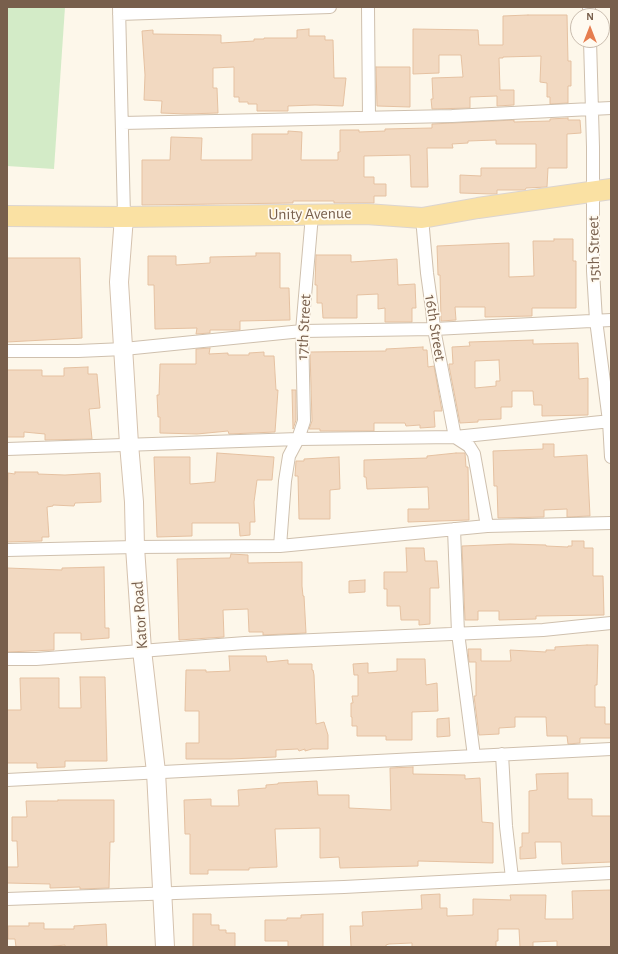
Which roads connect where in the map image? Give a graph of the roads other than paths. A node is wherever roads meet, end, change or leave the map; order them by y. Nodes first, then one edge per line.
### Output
1 (330, 7) edge
2 (368, 7) edge
3 (119, 11) edge
4 (590, 48) edge
5 (611, 108) edge
6 (592, 110) junction
7 (369, 117) junction
8 (122, 123) junction
9 (602, 190) edge
10 (312, 215) junction
11 (8, 217) edge
12 (124, 217) junction
13 (422, 218) junction
14 (596, 320) junction
15 (611, 320) edge
16 (434, 329) junction
17 (302, 331) junction
18 (124, 349) junction
19 (7, 350) edge
20 (610, 421) edge
21 (455, 437) junction
22 (298, 438) junction
23 (129, 444) junction
24 (7, 449) edge
25 (611, 456) edge
26 (611, 523) edge
27 (487, 526) junction
28 (454, 529) junction
29 (135, 546) junction
30 (280, 546) junction
31 (7, 550) edge
32 (611, 623) edge
33 (458, 633) junction
34 (142, 650) junction
35 (7, 660) edge
36 (611, 749) edge
37 (502, 754) junction
38 (474, 756) junction
39 (156, 772) junction
40 (7, 780) edge
41 (611, 873) edge
42 (512, 878) junction
43 (162, 894) junction
44 (7, 899) edge
45 (165, 947) edge

1 - 3 street
2 - 7 street
3 - 8 street
4 - 6 street, 15th Street
5 - 6 street
6 - 7 street
6 - 9 street, 15th Street
7 - 8 street
8 - 12 street
9 - 13 main road, Unity Avenue
9 - 14 street, 15th Street
10 - 12 main road, Unity Avenue
10 - 13 main road, Unity Avenue
10 - 17 street, 17th Street
11 - 12 main road, Unity Avenue
12 - 18 main road, Kator Road
13 - 16 street, 16th Street
14 - 15 street
14 - 16 street
14 - 20 street, 15th Street
16 - 17 street
16 - 21 street, 16th Street
17 - 18 street
17 - 22 street, 17th Street
18 - 19 street
18 - 23 main road, Kator Road
20 - 21 street
20 - 25 street, 15th Street
21 - 22 street
21 - 27 street
22 - 23 street
22 - 30 street, 17th Street
23 - 24 street
23 - 29 main road, Kator Road
26 - 27 street
27 - 28 street
28 - 30 street
28 - 33 street
29 - 30 street
29 - 31 street
29 - 34 main road, Kator Road
32 - 33 street
33 - 34 street
33 - 38 street
34 - 35 street
34 - 39 main road, Kator Road
36 - 37 street
37 - 38 street
37 - 42 street
38 - 39 street
39 - 40 street
39 - 43 main road, Kator Road
41 - 42 street
42 - 43 street
43 - 44 street
43 - 45 main road, Kator Road

